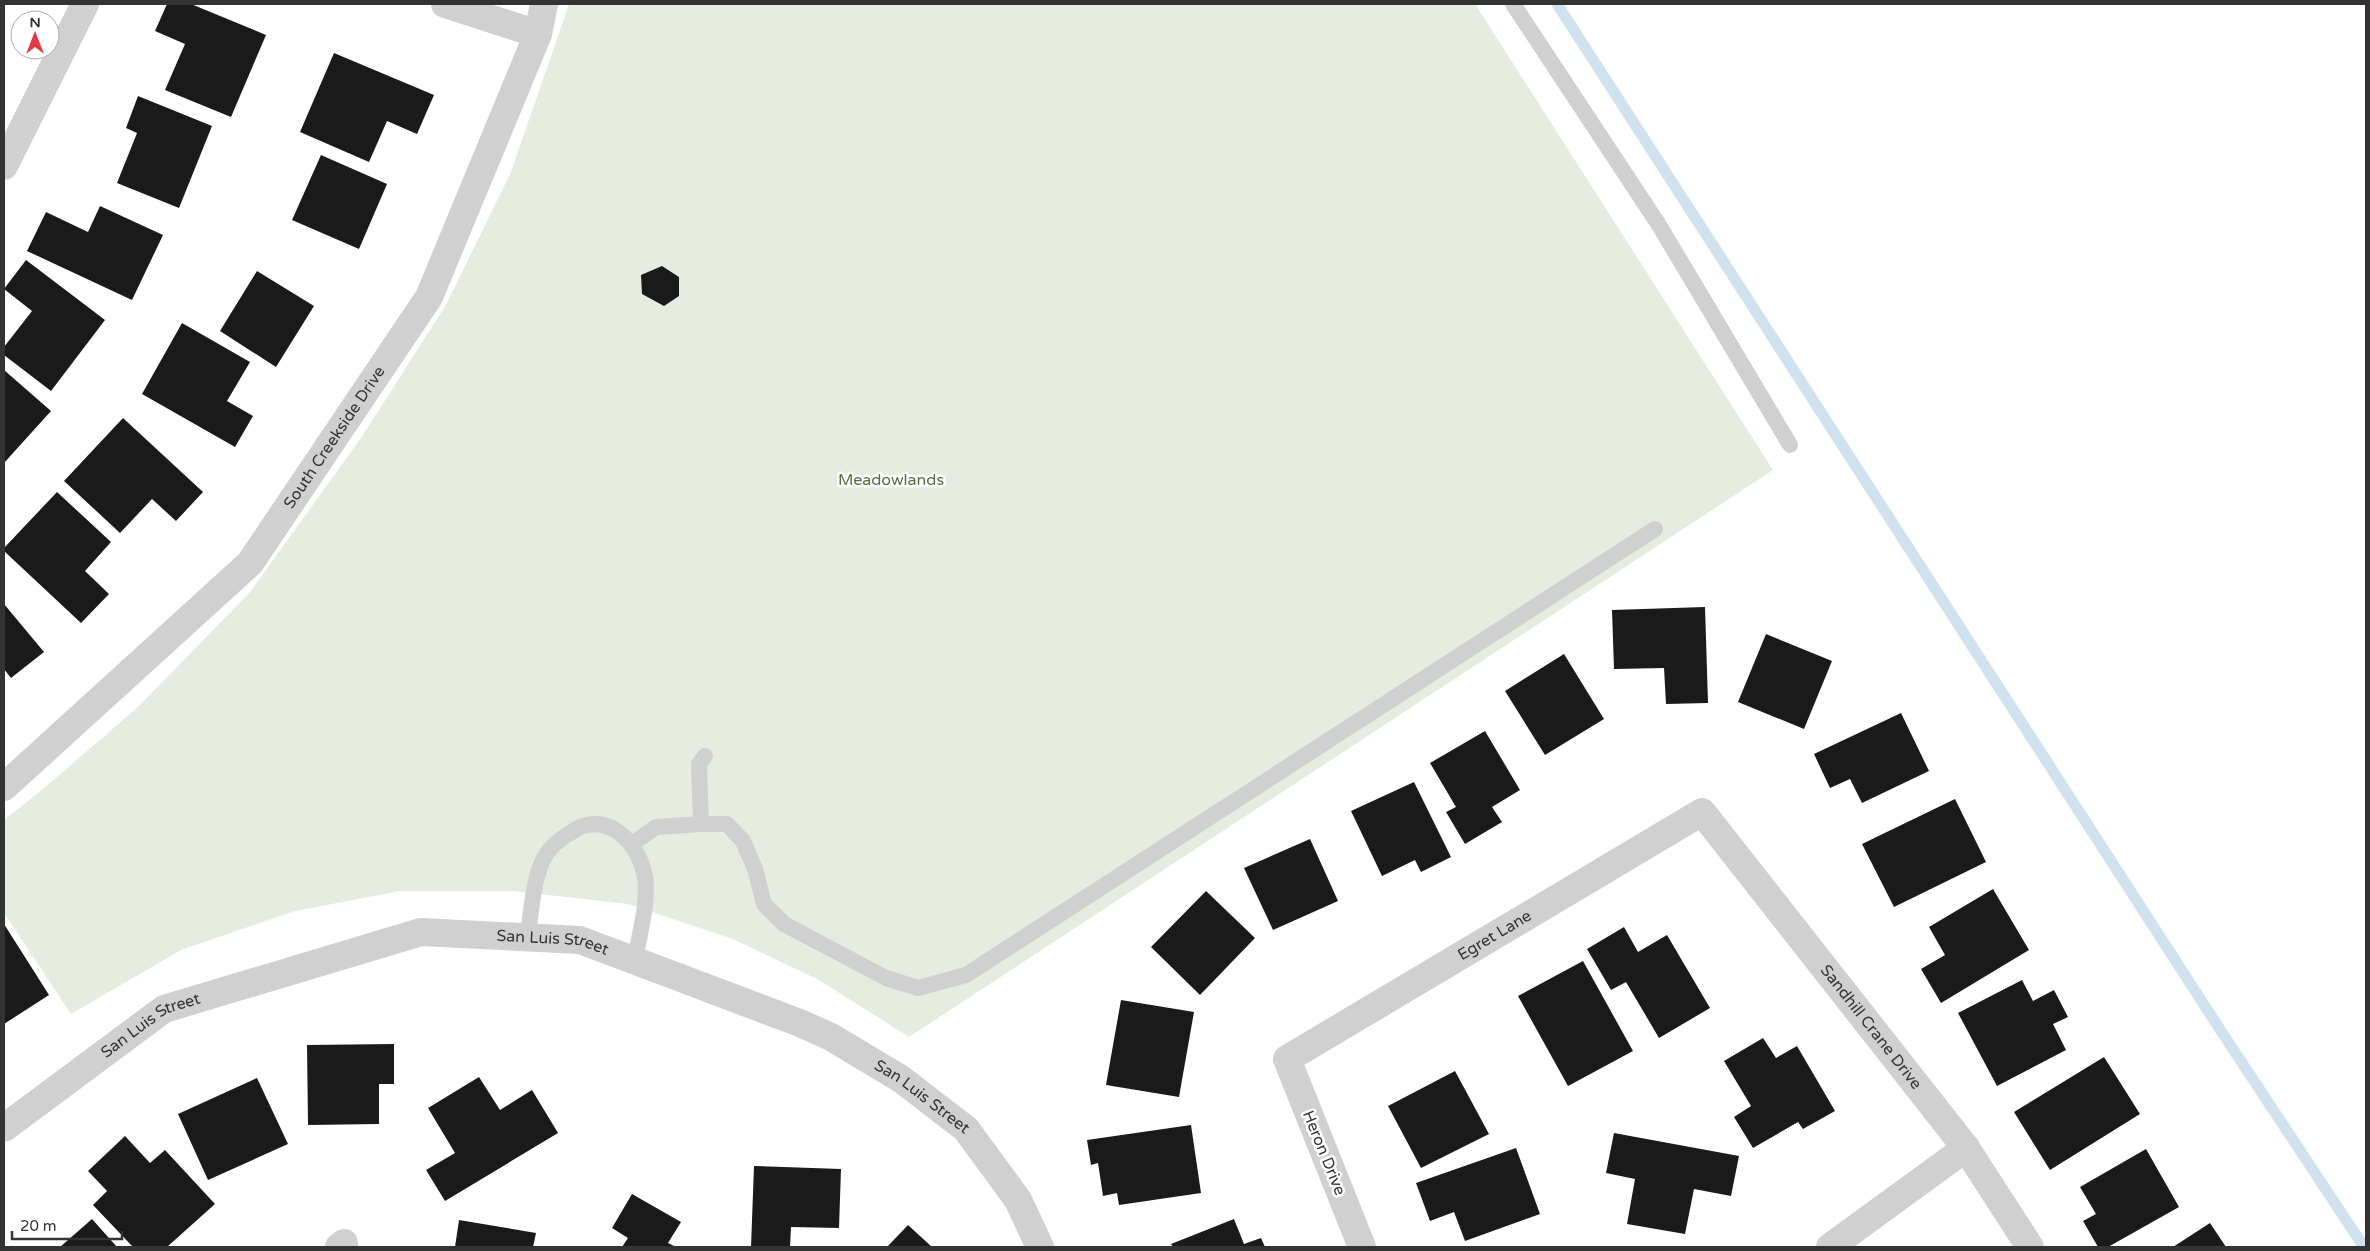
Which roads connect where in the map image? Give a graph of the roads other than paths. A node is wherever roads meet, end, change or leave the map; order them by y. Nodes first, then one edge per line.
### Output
1 (85, 4) edge
2 (445, 4) edge
3 (544, 4) edge
4 (1513, 4) edge
5 (538, 34) junction
6 (4, 166) edge
7 (1790, 445) dead end
8 (1655, 529) dead end
9 (705, 756) dead end
10 (4, 787) edge
11 (1702, 812) joint
12 (701, 824) junction
13 (632, 844) junction
14 (527, 938) junction
15 (635, 960) junction
16 (1287, 1059) joint
17 (4, 1128) edge
18 (1966, 1148) junction
19 (1040, 1247) edge
20 (1362, 1247) edge
21 (1830, 1247) edge
22 (2030, 1247) edge

1 - 6 street
2 - 5 street
3 - 5 street, South Creekside Drive
4 - 7 lane
5 - 10 street, South Creekside Drive
8 - 12 lane
9 - 12 lane
11 - 16 street, Egret Lane
11 - 18 street, Sandhill Crane Drive
12 - 13 lane
13 - 14 lane
13 - 15 lane
14 - 15 street, San Luis Street
14 - 17 street, San Luis Street
15 - 19 street, San Luis Street
16 - 20 street, Heron Drive
18 - 21 street
18 - 22 street, Sandhill Crane Drive

